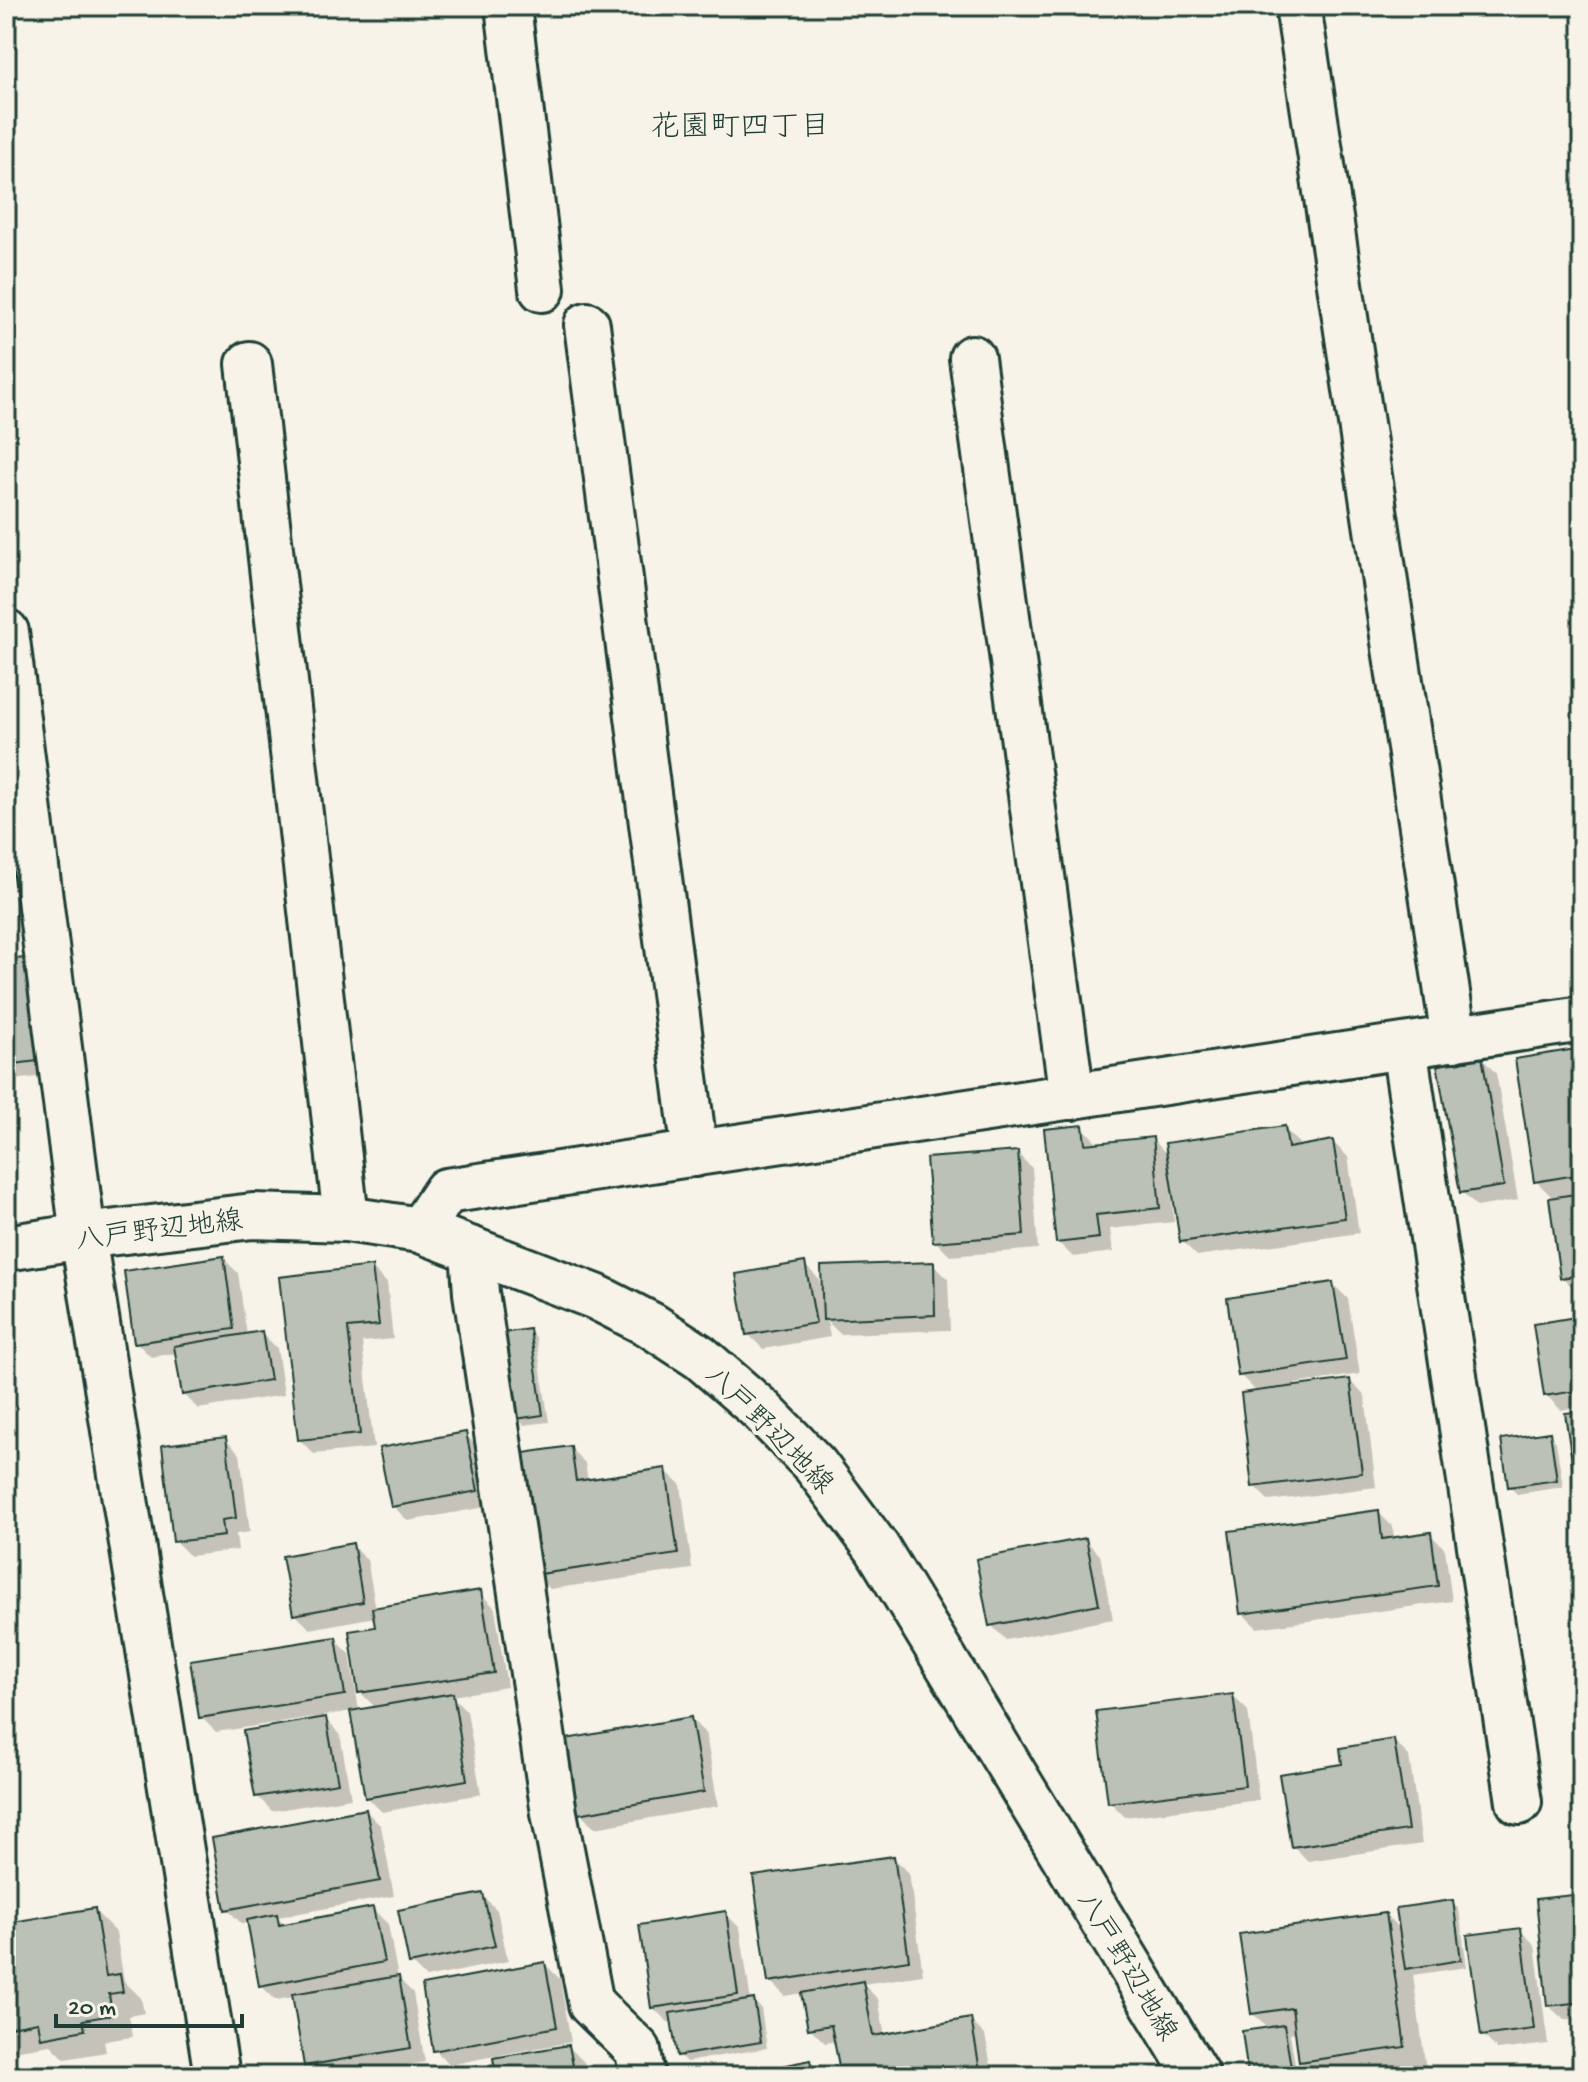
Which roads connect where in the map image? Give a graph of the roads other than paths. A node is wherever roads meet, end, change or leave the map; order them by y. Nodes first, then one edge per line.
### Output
1 (508, 6) edge
2 (1298, 6) edge
3 (542, 289) dead end
4 (587, 325) dead end
5 (972, 358) dead end
6 (249, 364) dead end
7 (6, 632) edge
8 (1582, 1019) edge
9 (1454, 1039) junction
10 (1404, 1047) junction
11 (1072, 1097) junction
12 (695, 1154) junction
13 (346, 1219) junction
14 (420, 1230) junction
15 (83, 1236) junction
16 (6, 1248) edge
17 (473, 1250) junction
18 (1519, 1802) dead end
19 (217, 2076) edge
20 (642, 2076) edge
21 (1197, 2076) edge

1 - 3 street
2 - 9 street
4 - 12 street
5 - 11 street
6 - 13 street
7 - 15 street
8 - 9 street
9 - 10 street
10 - 11 street
10 - 18 street
11 - 12 street
12 - 14 street
13 - 14 street, 八戸野辺地線
13 - 15 street, 八戸野辺地線
14 - 17 street, 八戸野辺地線
15 - 16 street, 八戸野辺地線
15 - 19 street
17 - 20 street
17 - 21 street, 八戸野辺地線

